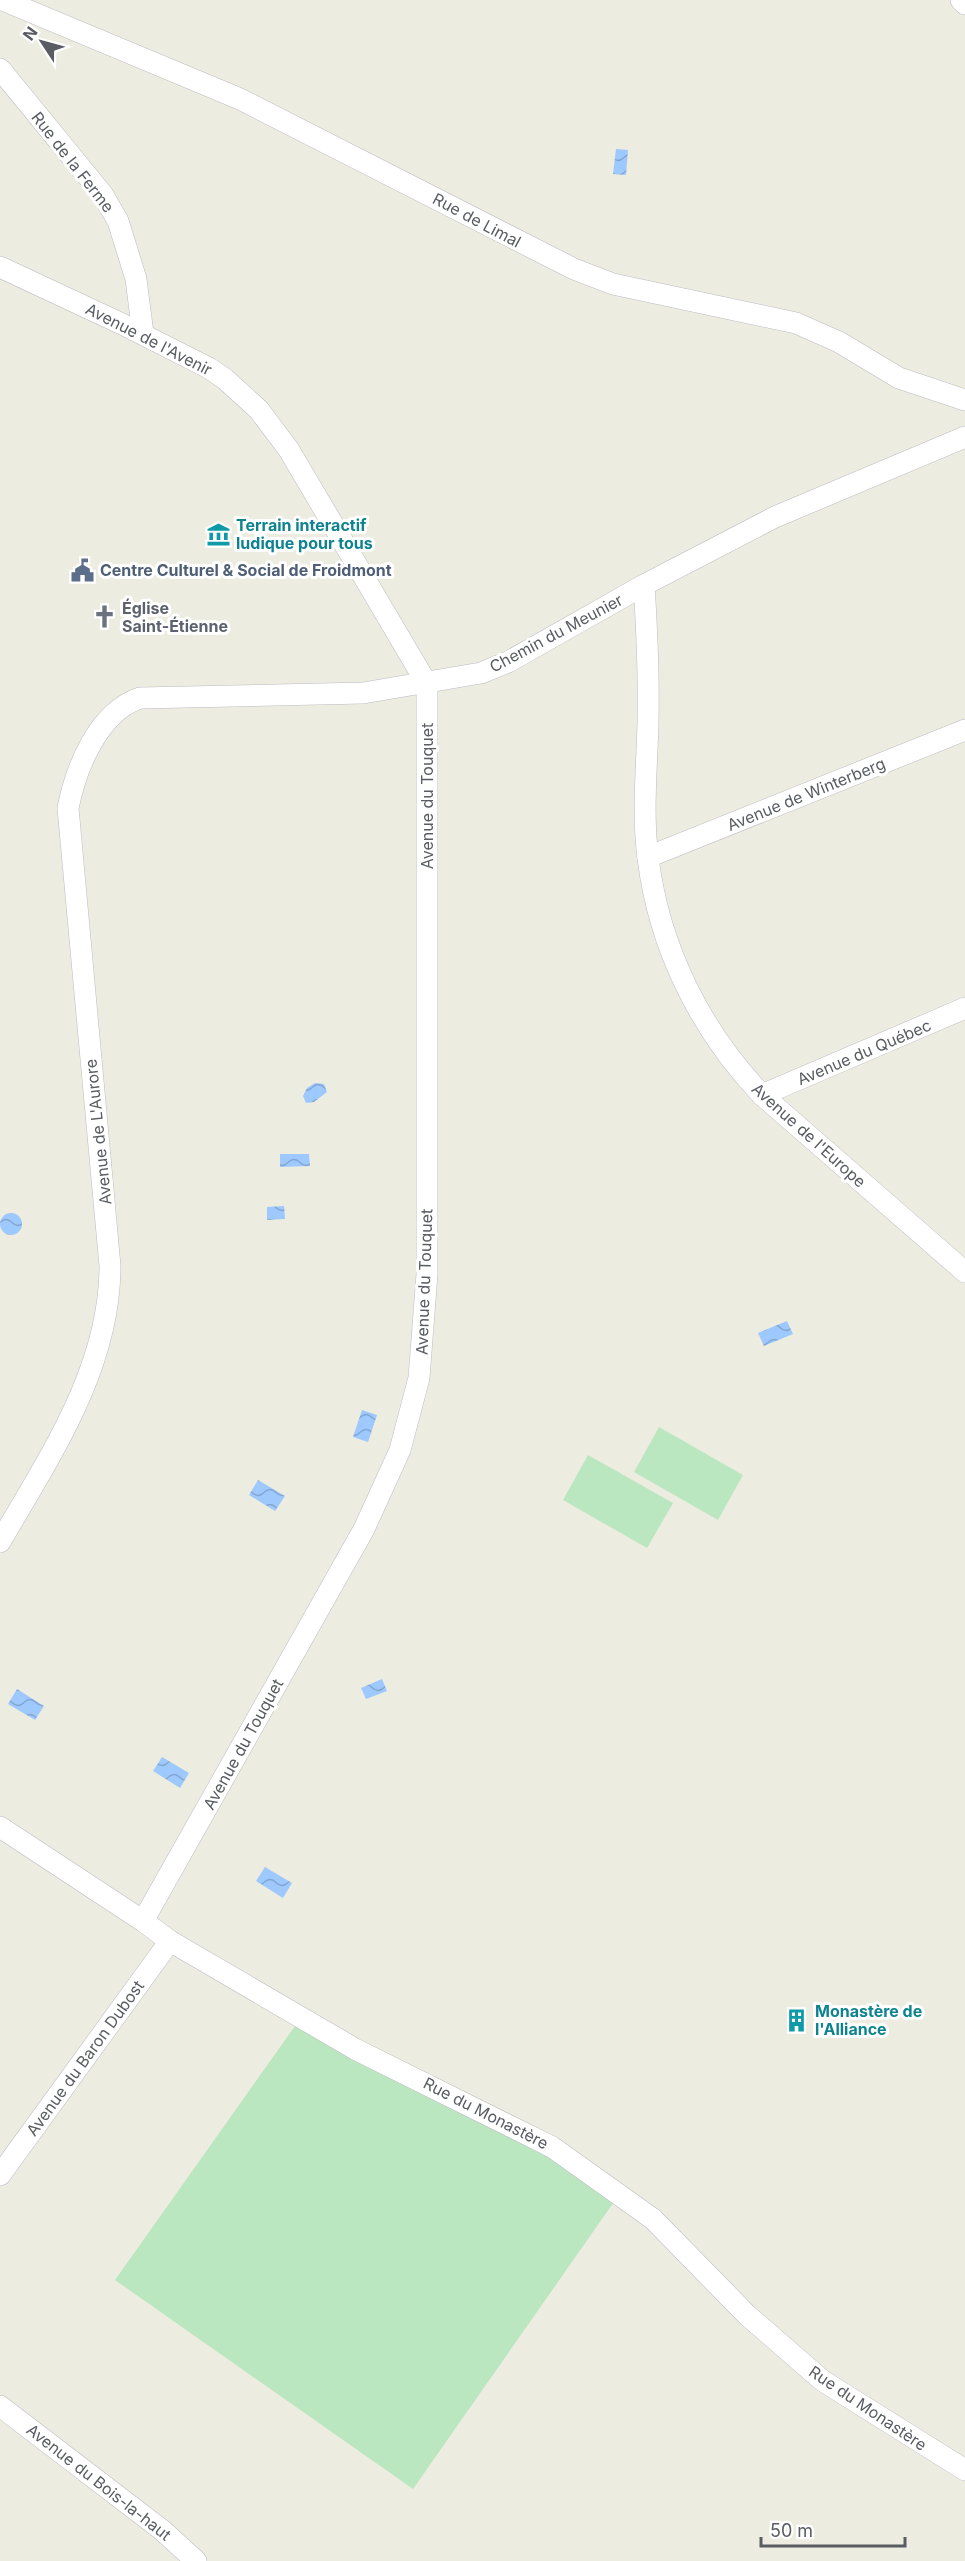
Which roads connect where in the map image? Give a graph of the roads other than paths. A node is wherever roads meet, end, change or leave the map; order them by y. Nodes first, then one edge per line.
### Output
1 (3, 0) edge
2 (961, 0) edge
3 (965, 4) edge
4 (0, 69) edge
5 (0, 267) edge
6 (143, 334) junction
7 (965, 400) edge
8 (965, 437) edge
9 (644, 585) junction
10 (427, 684) junction
11 (119, 712) joint
12 (965, 730) edge
13 (648, 857) junction
14 (965, 1008) edge
15 (762, 1095) junction
16 (965, 1272) edge
17 (0, 1542) edge
18 (0, 1827) edge
19 (143, 1921) junction
20 (170, 1941) junction
21 (0, 2175) edge
22 (0, 2406) edge
23 (965, 2470) edge
24 (196, 2561) edge

1 - 7 street, Rue de Limal
2 - 3 street
4 - 6 street, Rue de la Ferme
5 - 6 street, Avenue de l'Avenir
6 - 10 street, Avenue de l'Avenir
8 - 9 street, Chemin du Meunier
9 - 10 street, Chemin du Meunier
9 - 13 street, Avenue de l'Europe
10 - 11 street, Chemin du Meunier
10 - 19 street, Avenue du Touquet
11 - 17 street, Avenue de L'Aurore
12 - 13 street, Avenue de Winterberg
13 - 15 street, Avenue de l'Europe
14 - 15 street, Avenue du Québec
15 - 16 street, Avenue de l'Europe
18 - 19 street, Rue du Monastère
19 - 20 street, Rue du Monastère
20 - 21 street, Avenue du Baron Dubost
20 - 23 street, Rue du Monastère
22 - 24 street, Avenue du Bois-la-haut

